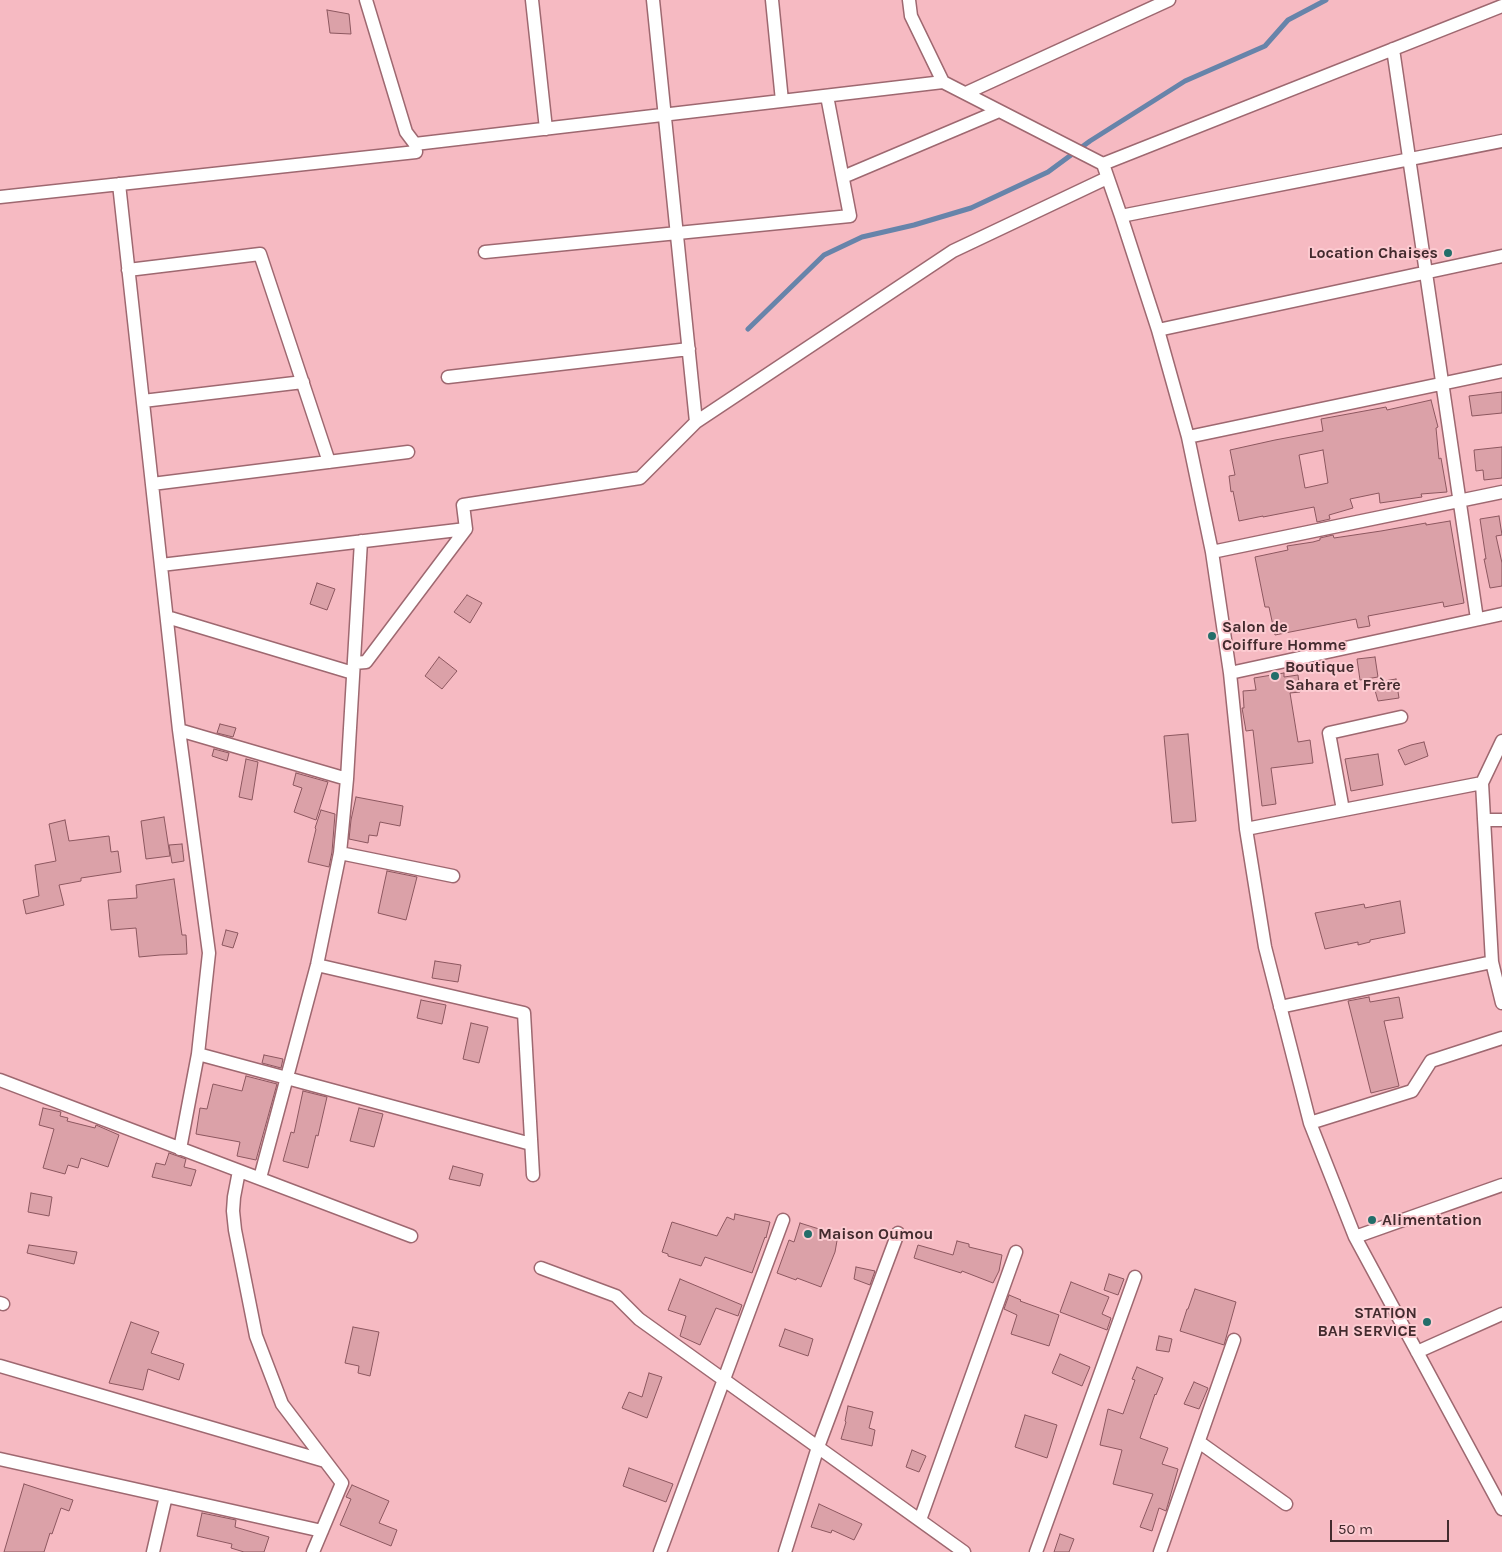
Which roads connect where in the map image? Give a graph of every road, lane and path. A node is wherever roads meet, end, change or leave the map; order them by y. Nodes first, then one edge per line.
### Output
1 (366, 0) edge
2 (532, 0) edge
3 (653, 0) edge
4 (772, 0) edge
5 (910, 0) edge
6 (1169, 0) edge
7 (1502, 6) edge
8 (1393, 49) junction
9 (944, 82) junction
10 (966, 93) junction
11 (827, 96) junction
12 (782, 101) junction
13 (999, 110) junction
14 (664, 115) junction
15 (546, 129) junction
16 (1502, 141) edge
17 (415, 144) junction
18 (1410, 159) junction
19 (1103, 164) junction
20 (843, 177) junction
21 (1108, 178) junction
22 (119, 184) junction
23 (0, 197) edge
24 (1121, 216) junction
25 (677, 233) junction
26 (485, 252) dead end
27 (1502, 256) edge
28 (128, 270) junction
29 (1426, 272) junction
30 (1158, 330) junction
31 (689, 349) junction
32 (1502, 371) edge
33 (448, 377) dead end
34 (302, 382) junction
35 (1443, 384) junction
36 (143, 401) junction
37 (696, 422) junction
38 (1188, 437) junction
39 (408, 452) dead end
40 (329, 462) junction
41 (152, 484) junction
42 (1502, 492) edge
43 (1460, 500) junction
44 (466, 529) junction
45 (361, 541) junction
46 (1212, 552) junction
47 (161, 565) junction
48 (1502, 614) edge
49 (167, 617) junction
50 (1478, 619) junction
51 (354, 668) junction
52 (1230, 673) junction
53 (1401, 717) dead end
54 (179, 730) junction
55 (1502, 741) edge
56 (347, 779) junction
57 (1482, 783) junction
58 (1343, 810) junction
59 (1484, 820) junction
60 (1502, 820) edge
61 (1246, 829) junction
62 (340, 853) junction
63 (453, 876) dead end
64 (1492, 962) junction
65 (317, 964) junction
66 (1502, 1003) edge
67 (1280, 1007) junction
68 (1502, 1038) edge
69 (198, 1054) junction
70 (286, 1078) junction
71 (0, 1080) edge
72 (1310, 1123) junction
73 (531, 1144) junction
74 (180, 1149) junction
75 (239, 1171) junction
76 (533, 1175) dead end
77 (260, 1178) junction
78 (1502, 1185) edge
79 (783, 1220) dead end
80 (898, 1233) dead end
81 (411, 1236) dead end
82 (1355, 1237) junction
83 (1016, 1252) dead end
84 (541, 1268) dead end
85 (1135, 1278) dead end
86 (1502, 1314) edge
87 (1234, 1340) dead end
88 (1417, 1352) junction
89 (0, 1366) edge
90 (724, 1380) junction
91 (1199, 1442) junction
92 (818, 1448) junction
93 (0, 1459) edge
94 (325, 1461) junction
95 (166, 1496) junction
96 (1286, 1504) dead end
97 (1502, 1509) edge
98 (920, 1520) junction
99 (322, 1531) junction
100 (153, 1552) edge
101 (313, 1552) edge
102 (660, 1552) edge
103 (785, 1552) edge
104 (964, 1552) edge
105 (1036, 1552) edge
106 (1160, 1552) edge

1 - 17 street
2 - 15 street
3 - 14 street
4 - 12 street
5 - 9 street
6 - 10 street
7 - 8 street
8 - 18 street
8 - 19 street
9 - 10 street
9 - 11 street
10 - 13 street
11 - 12 street
11 - 20 street
12 - 14 street
13 - 19 street
13 - 20 street
14 - 15 street
14 - 25 street
15 - 17 street
16 - 18 street
17 - 22 street
18 - 24 street
18 - 29 street
19 - 21 street
20 - 25 street
21 - 24 street
21 - 37 street
22 - 23 street
22 - 28 street
24 - 30 street
25 - 26 street
25 - 31 street
27 - 29 street
28 - 34 street
28 - 36 street
29 - 30 street
29 - 35 street
30 - 38 street
31 - 33 street
31 - 37 street
32 - 35 street
34 - 36 street
34 - 40 street
35 - 38 street
35 - 43 street
36 - 41 street
37 - 44 street
38 - 46 street
39 - 40 street
40 - 41 street
41 - 47 street
42 - 43 street
43 - 46 street
43 - 50 street
44 - 45 street
44 - 51 street
45 - 47 street
45 - 51 street
46 - 52 street
47 - 49 street
48 - 50 street
49 - 51 street
49 - 54 street
50 - 52 street
51 - 56 street
52 - 61 street
53 - 58 street
54 - 56 street
54 - 69 street
55 - 57 street
56 - 62 street
57 - 58 street
57 - 59 street
58 - 61 street
59 - 60 street
59 - 64 street
61 - 67 street
62 - 63 street
62 - 65 street
64 - 66 street
64 - 67 street
65 - 70 street
65 - 73 street
67 - 72 street
68 - 72 street
69 - 70 street
69 - 74 street
70 - 73 street
70 - 77 street
71 - 74 street
72 - 82 street
73 - 76 street
74 - 75 street
75 - 77 street
75 - 94 street
77 - 81 street
78 - 82 street
79 - 90 street
80 - 92 street
82 - 88 street
83 - 98 street
84 - 90 street
85 - 105 street
86 - 88 street
87 - 91 street
88 - 97 street
89 - 94 street
90 - 92 street
90 - 102 street
91 - 96 street
91 - 106 street
92 - 98 street
92 - 103 street
93 - 95 street
94 - 99 street
95 - 99 street
95 - 100 street
98 - 104 street
99 - 101 street

